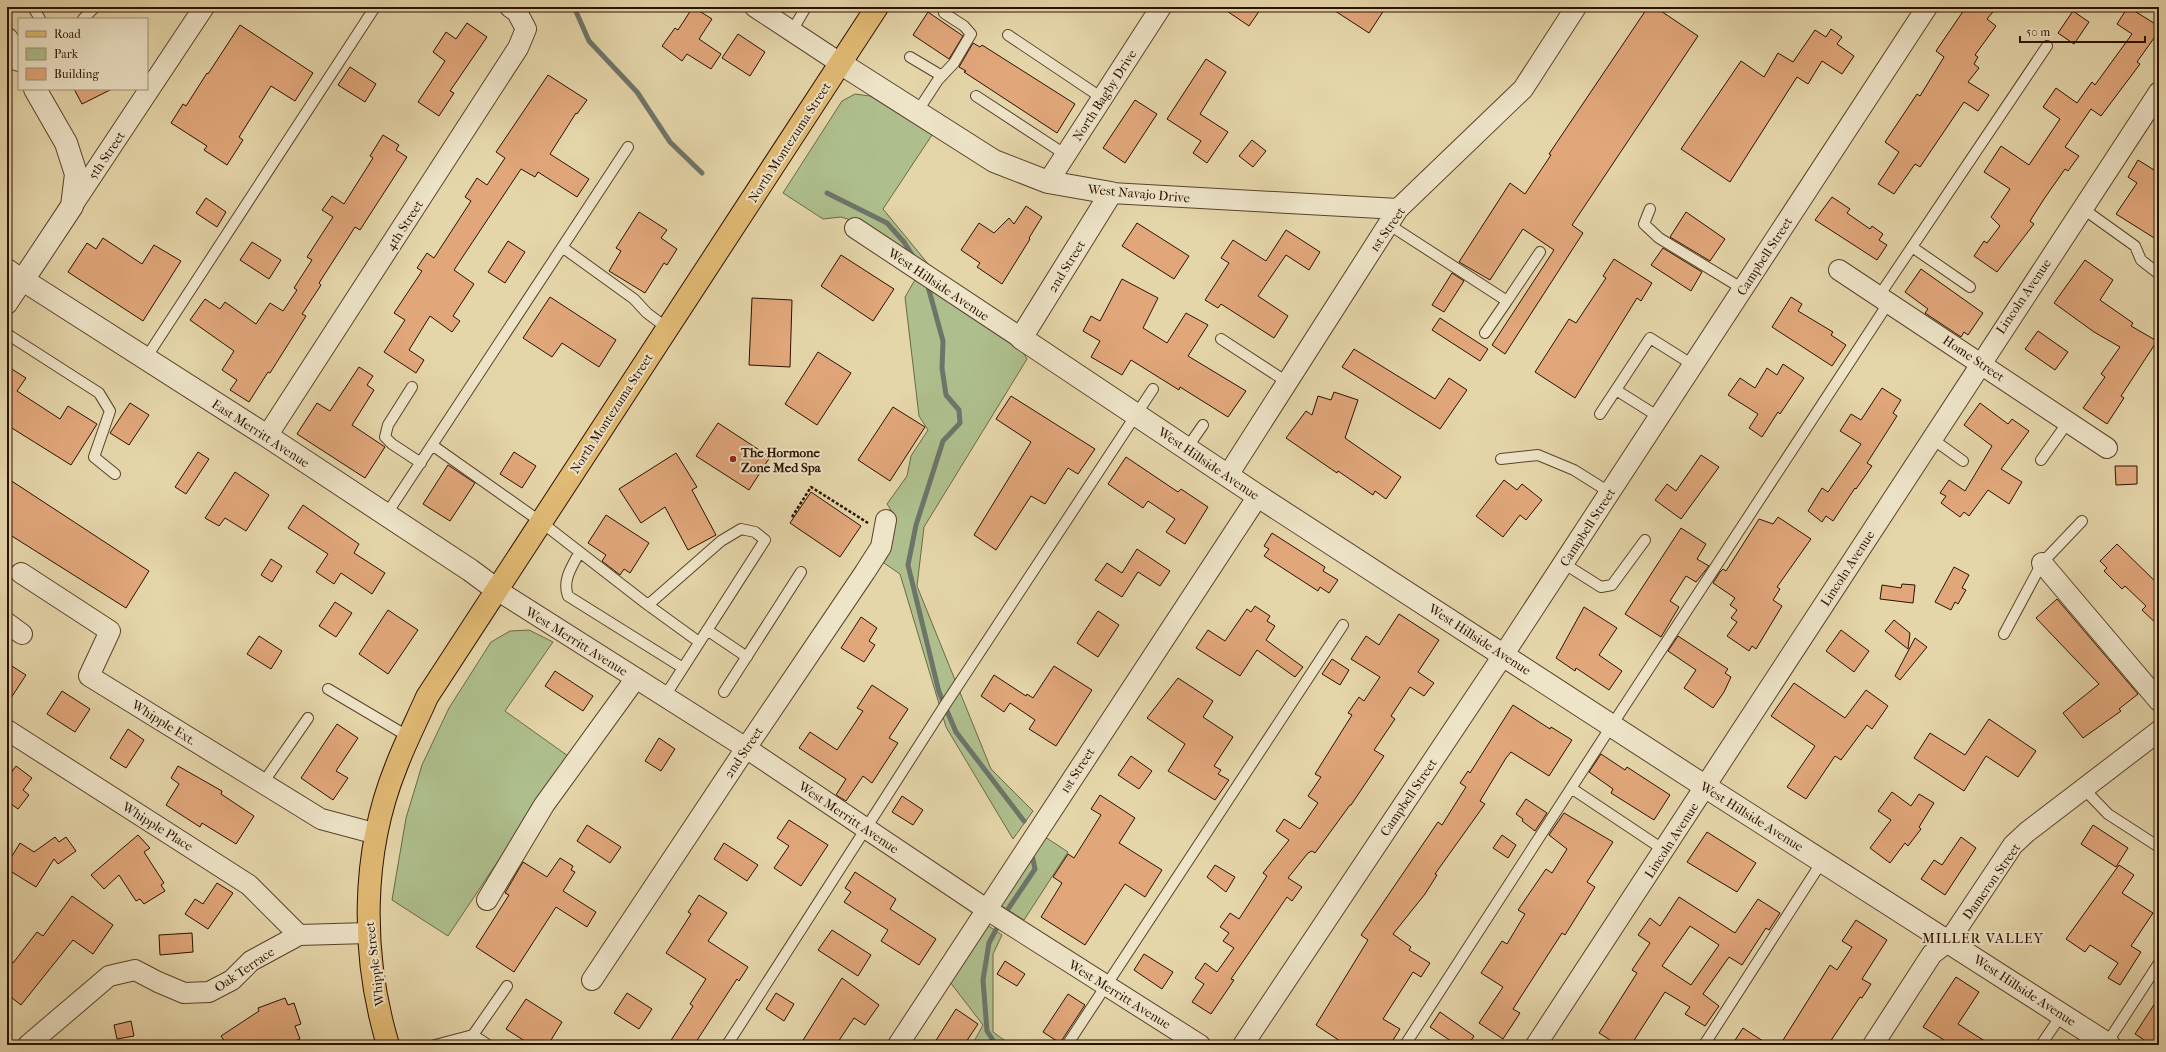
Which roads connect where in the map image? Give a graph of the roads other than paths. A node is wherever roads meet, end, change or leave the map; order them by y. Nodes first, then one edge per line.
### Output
1 (32, 7) edge
2 (95, 7) edge
3 (204, 7) edge
4 (375, 7) edge
5 (755, 7) edge
6 (806, 7) edge
7 (877, 7) edge
8 (1161, 7) edge
9 (1576, 7) edge
10 (1927, 7) edge
11 (513, 10) edge
12 (944, 13) dead end
13 (39, 18) edge
14 (84, 18) edge
15 (792, 31) junction
16 (1008, 35) dead end
17 (7, 39) edge
18 (2047, 46) dead end
19 (910, 57) dead end
20 (18, 58) edge
21 (840, 63) junction
22 (942, 76) junction
23 (36, 90) edge
24 (2159, 92) edge
25 (976, 96) dead end
26 (1102, 98) junction
27 (917, 112) junction
28 (628, 147) dead end
29 (1066, 155) junction
30 (1048, 182) junction
31 (1111, 193) junction
32 (72, 206) junction
33 (2082, 208) junction
34 (1650, 209) dead end
35 (1393, 217) junction
36 (855, 228) dead end
37 (562, 247) junction
38 (1912, 247) junction
39 (1540, 252) dead end
40 (1839, 270) dead end
41 (15, 274) edge
42 (2159, 274) edge
43 (1970, 287) dead end
44 (1743, 289) junction
45 (1884, 299) junction
46 (1507, 301) junction
47 (7, 304) edge
48 (667, 328) junction
49 (1485, 333) dead end
50 (7, 334) edge
51 (1021, 338) junction
52 (1221, 340) dead end
53 (146, 358) junction
54 (1980, 362) junction
55 (1693, 365) junction
56 (1287, 382) junction
57 (412, 387) dead end
58 (1153, 389) dead end
59 (1616, 390) junction
60 (1136, 414) junction
61 (1600, 414) dead end
62 (1659, 417) junction
63 (2068, 422) junction
64 (1203, 425) dead end
65 (267, 436) junction
66 (1931, 438) junction
67 (432, 445) junction
68 (1187, 448) junction
69 (2107, 448) dead end
70 (1501, 459) dead end
71 (2041, 460) dead end
72 (1963, 461) dead end
73 (421, 463) junction
74 (115, 474) dead end
75 (1228, 475) junction
76 (1609, 492) junction
77 (1258, 496) junction
78 (386, 515) junction
79 (2082, 521) dead end
80 (541, 522) junction
81 (880, 524) road end
82 (1645, 540) dead end
83 (579, 553) junction
84 (1563, 563) junction
85 (2042, 563) junction
86 (801, 572) dead end
87 (21, 573) dead end
88 (497, 590) junction
89 (648, 605) junction
90 (1343, 625) dead end
91 (707, 630) junction
92 (2004, 634) dead end
93 (699, 642) junction
94 (1504, 654) junction
95 (747, 657) junction
96 (683, 668) junction
97 (636, 678) junction
98 (328, 689) dead end
99 (724, 692) dead end
100 (665, 696) junction
101 (2159, 701) edge
102 (308, 718) dead end
103 (1612, 725) junction
104 (7, 730) edge
105 (2158, 734) edge
106 (409, 737) junction
107 (746, 748) junction
108 (263, 783) junction
109 (1706, 786) junction
110 (1571, 788) junction
111 (2084, 788) junction
112 (866, 828) junction
113 (377, 834) junction
114 (2159, 847) edge
115 (1664, 850) junction
116 (1822, 860) junction
117 (487, 900) dead end
118 (988, 910) junction
119 (368, 933) junction
120 (300, 935) junction
121 (1949, 941) junction
122 (2159, 962) edge
123 (592, 980) dead end
124 (1106, 985) junction
125 (507, 986) dead end
126 (2062, 1014) junction
127 (473, 1035) junction
128 (2108, 1044) edge
129 (28, 1045) edge
130 (388, 1045) edge
131 (435, 1045) edge
132 (488, 1045) edge
133 (727, 1045) edge
134 (898, 1045) edge
135 (1068, 1045) edge
136 (1200, 1045) edge
137 (1244, 1045) edge
138 (1405, 1045) edge
139 (1536, 1045) edge
140 (1704, 1045) edge
141 (1873, 1045) edge
142 (2042, 1045) edge

1 - 13 lane
2 - 14 lane
3 - 32 street, 5th Street
4 - 53 lane
5 - 15 street
6 - 15 lane
7 - 21 main road, North Montezuma Street
8 - 26 street, North Bagby Drive
9 - 35 street, 1st Street
10 - 44 street, Campbell Street
11 - 65 street, 4th Street
12 - 22 lane
15 - 21 street
16 - 26 lane
17 - 20 street
18 - 38 lane
19 - 22 lane
21 - 27 street, West Navajo Drive
21 - 48 main road, North Montezuma Street
22 - 27 lane
23 - 32 street
24 - 33 street, Lincoln Avenue
25 - 29 lane
26 - 29 street, North Bagby Drive
27 - 30 street, West Navajo Drive
28 - 37 lane
29 - 30 street, North Bagby Drive
30 - 31 street, West Navajo Drive
31 - 35 street, West Navajo Drive
31 - 51 street, 2nd Street
32 - 41 street, 5th Street
33 - 42 lane
33 - 54 street, Lincoln Avenue
34 - 44 lane
35 - 46 lane
35 - 56 street, 1st Street
36 - 51 street, West Hillside Avenue
37 - 48 lane
37 - 67 lane
38 - 43 lane
38 - 45 lane
39 - 46 lane
40 - 45 street, Home Street
41 - 47 street, 5th Street
41 - 53 street, East Merritt Avenue
44 - 55 street, Campbell Street
45 - 54 street, Home Street
45 - 103 lane
46 - 49 lane
48 - 80 main road, North Montezuma Street
50 - 74 lane
51 - 60 street, West Hillside Avenue
52 - 56 lane
53 - 65 street, East Merritt Avenue
54 - 63 street, Home Street
54 - 66 street, Lincoln Avenue
55 - 59 lane
55 - 62 street, Campbell Street
56 - 75 street, 1st Street
57 - 73 lane
58 - 60 lane
59 - 61 lane
59 - 62 lane
60 - 68 street, West Hillside Avenue
60 - 112 lane
62 - 76 street, Campbell Street
63 - 69 street, Home Street
63 - 71 lane
64 - 68 lane
65 - 78 street, East Merritt Avenue
66 - 72 lane
66 - 109 street, Lincoln Avenue
67 - 73 lane
67 - 80 lane
68 - 75 street, West Hillside Avenue
70 - 76 lane
73 - 78 lane
75 - 77 street, West Hillside Avenue
76 - 84 street, Campbell Street
77 - 94 street, West Hillside Avenue
77 - 118 street, 1st Street
78 - 88 street, East Merritt Avenue
79 - 85 lane
80 - 83 lane
80 - 88 main road, North Montezuma Street
81 - 107 street, 2nd Street
82 - 84 lane
83 - 89 lane
83 - 96 lane
84 - 94 street, Campbell Street
85 - 92 lane
85 - 101 street
86 - 95 lane
87 - 108 street, Whipple Ext.
88 - 97 street, West Merritt Avenue
88 - 106 main road, North Montezuma Street
89 - 91 lane
89 - 93 lane
90 - 124 lane
91 - 93 lane
91 - 95 lane
93 - 96 lane
94 - 103 street, West Hillside Avenue
94 - 137 street, Campbell Street
95 - 99 lane
96 - 100 lane
97 - 100 street, West Merritt Avenue
97 - 117 street
98 - 106 lane
100 - 107 street, West Merritt Avenue
102 - 108 lane
103 - 109 street, West Hillside Avenue
103 - 110 lane
104 - 120 street, Whipple Place
105 - 111 street, Dameron Street
106 - 113 main road, North Montezuma Street
107 - 112 street, West Merritt Avenue
107 - 123 street, 2nd Street
108 - 113 street, Whipple Ext.
109 - 115 street, Lincoln Avenue
109 - 116 street, West Hillside Avenue
110 - 115 lane
110 - 138 lane
111 - 114 lane
111 - 121 street, Dameron Street
112 - 118 street, West Merritt Avenue
112 - 133 lane
113 - 119 main road, Whipple Street
115 - 139 street, Lincoln Avenue
116 - 121 street, West Hillside Avenue
116 - 140 lane
118 - 124 street, West Merritt Avenue
118 - 134 street, 1st Street
119 - 120 street, Oak Terrace
119 - 130 main road, Whipple Street
120 - 129 street, Oak Terrace
121 - 126 street, West Hillside Avenue
121 - 141 street, Dameron Street
122 - 128 lane
124 - 135 lane
124 - 136 street, West Merritt Avenue
125 - 127 lane
126 - 128 street, West Hillside Avenue
126 - 142 lane
127 - 131 lane
127 - 132 lane

